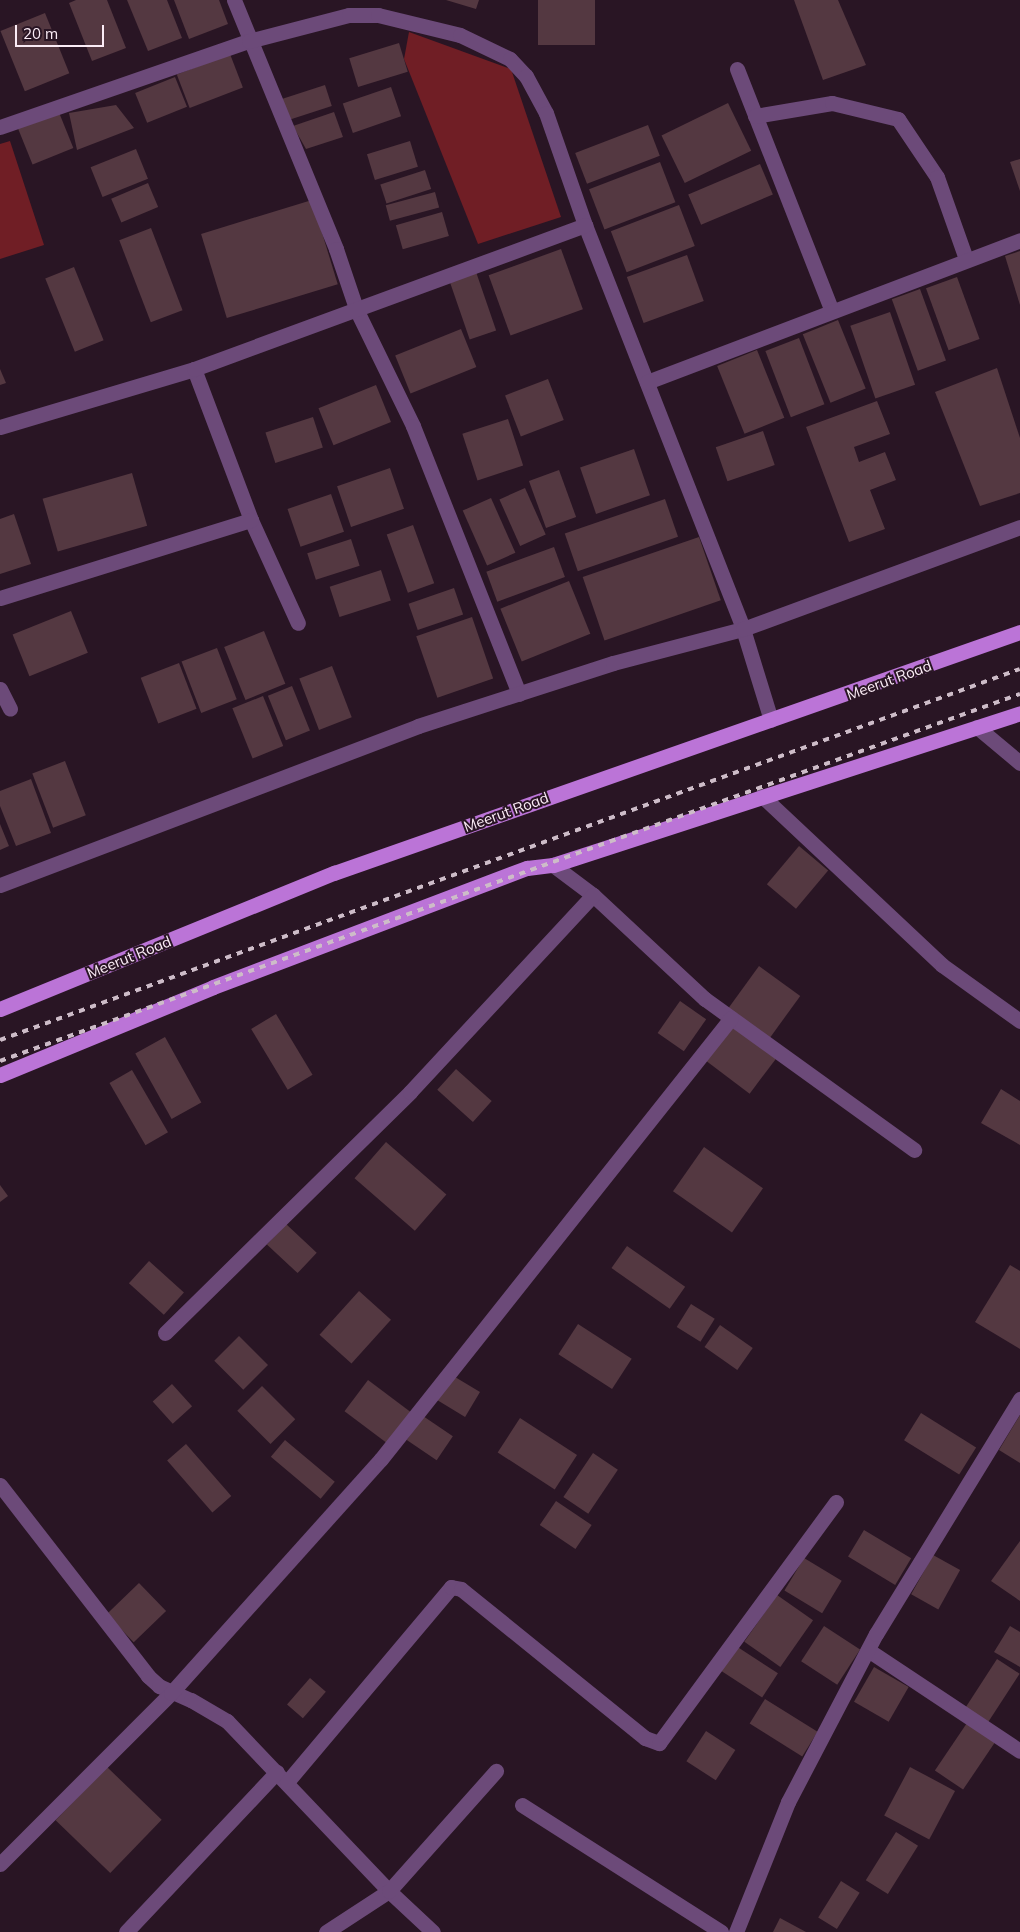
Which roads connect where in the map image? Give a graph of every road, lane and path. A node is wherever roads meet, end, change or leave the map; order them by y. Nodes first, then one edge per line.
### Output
1 (234, 0) edge
2 (249, 41) junction
3 (737, 68) dead end
4 (756, 116) junction
5 (0, 128) edge
6 (585, 225) junction
7 (1020, 240) edge
8 (966, 259) junction
9 (357, 311) junction
10 (832, 311) junction
11 (194, 370) junction
12 (647, 382) junction
13 (0, 427) edge
14 (251, 520) junction
15 (1020, 527) edge
16 (0, 598) edge
17 (298, 623) dead end
18 (743, 629) junction
19 (1020, 632) edge
20 (0, 689) edge
21 (519, 694) junction
22 (10, 709) dead end
23 (1020, 713) edge
24 (771, 720) junction
25 (977, 727) junction
26 (1020, 762) edge
27 (762, 796) junction
28 (553, 865) junction
29 (0, 885) edge
30 (593, 896) junction
31 (0, 1010) edge
32 (731, 1018) junction
33 (1020, 1021) edge
34 (0, 1075) edge
35 (914, 1150) dead end
36 (165, 1333) dead end
37 (1020, 1398) edge
38 (0, 1485) edge
39 (836, 1502) dead end
40 (868, 1650) junction
41 (171, 1692) junction
42 (1020, 1751) edge
43 (496, 1772) dead end
44 (282, 1777) junction
45 (522, 1805) dead end
46 (0, 1864) edge
47 (389, 1891) junction
48 (126, 1932) edge
49 (326, 1932) edge
50 (433, 1932) edge
51 (721, 1932) edge
52 (736, 1932) edge

1 - 2 street
2 - 5 street
2 - 6 street
2 - 9 street
3 - 4 street
4 - 8 street
4 - 10 street
6 - 9 street
6 - 12 street
7 - 8 street
8 - 10 street
9 - 11 street
9 - 21 street
10 - 12 street
11 - 13 street
11 - 14 street
12 - 18 street
14 - 16 street
14 - 17 street
15 - 18 street
18 - 21 street
18 - 24 street
19 - 24 main road, Meerut Road
20 - 22 street
21 - 29 street
23 - 25 main road
24 - 31 main road, Meerut Road
25 - 26 street
25 - 27 main road
27 - 28 main road
27 - 33 street
28 - 30 street
28 - 34 main road
30 - 32 street
30 - 36 street
32 - 35 street
32 - 41 street
37 - 40 street
38 - 41 street
39 - 44 street
40 - 42 street
40 - 52 street
41 - 44 street
41 - 46 street
43 - 47 street
44 - 47 street
44 - 48 street
45 - 51 street
47 - 49 street
47 - 50 street

